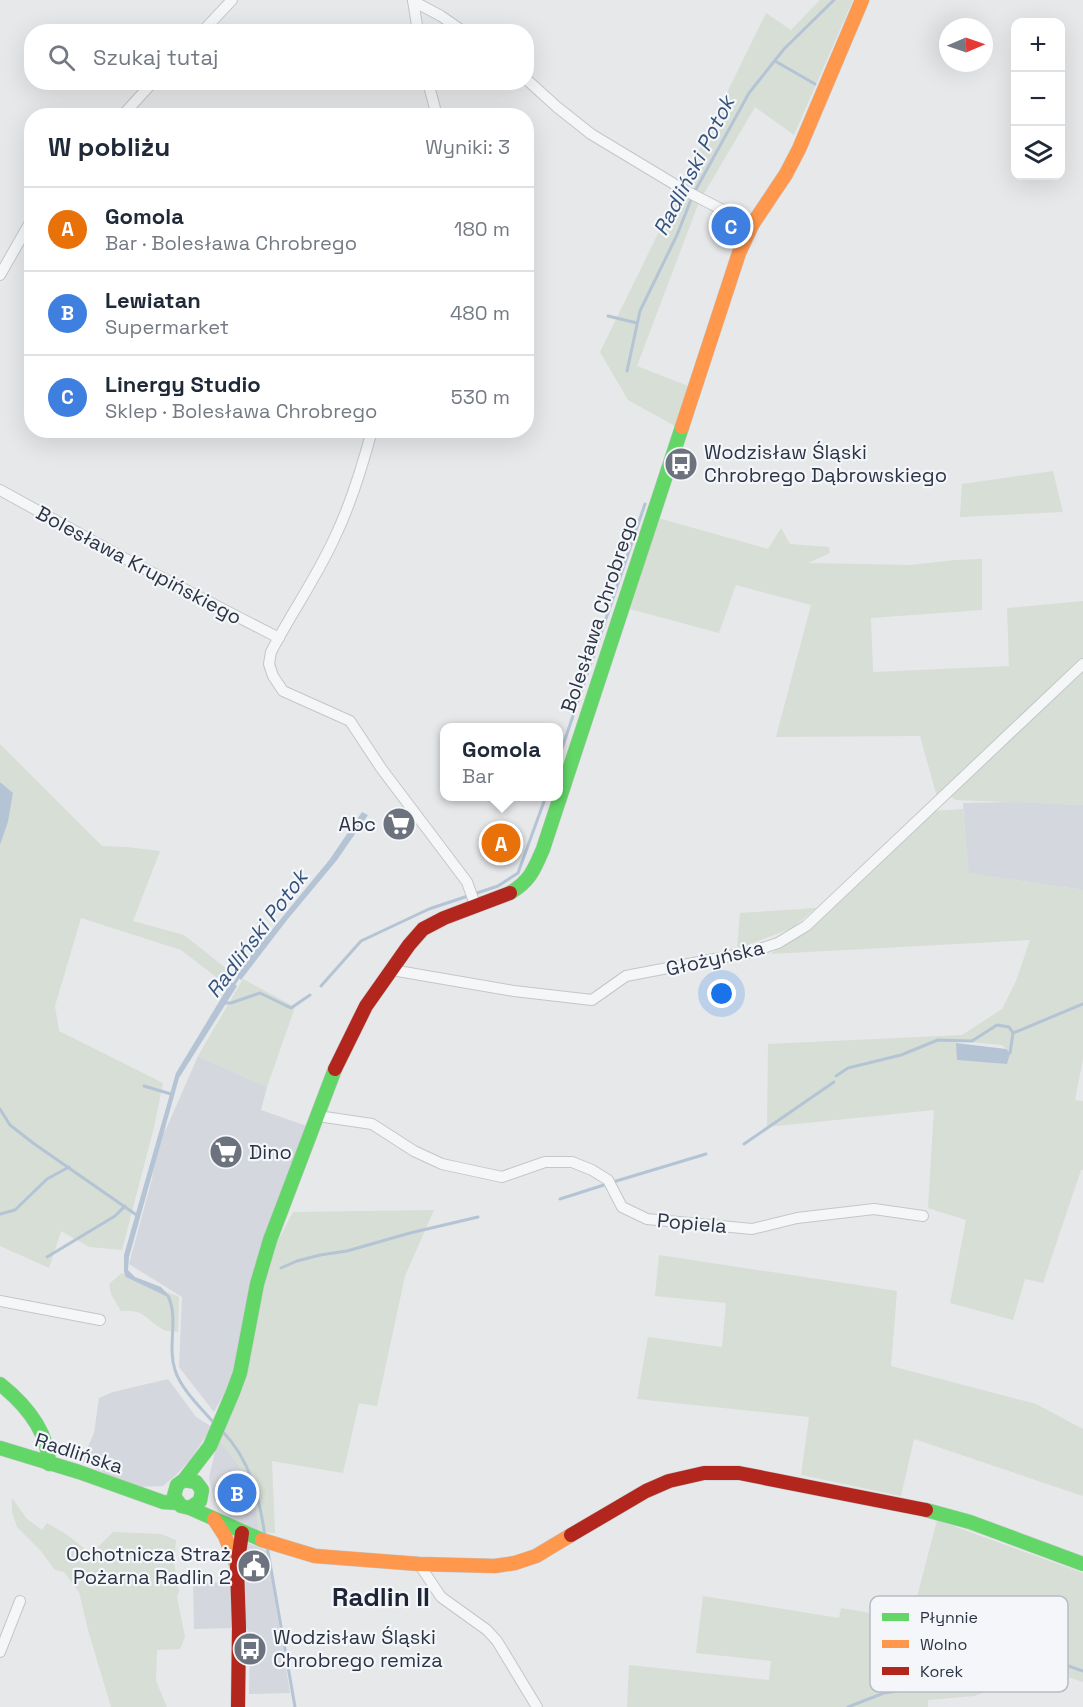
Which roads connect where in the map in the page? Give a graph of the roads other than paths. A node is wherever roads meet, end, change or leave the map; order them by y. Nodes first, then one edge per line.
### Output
1 (232, 0) edge
2 (862, 0) edge
3 (413, 1) edge
4 (210, 24) edge
5 (417, 24) edge
6 (452, 24) edge
7 (534, 85) edge
8 (146, 90) edge
9 (430, 90) edge
10 (129, 108) edge
11 (435, 108) edge
12 (752, 225) junction
13 (24, 233) edge
14 (0, 275) edge
15 (370, 438) edge
16 (0, 490) edge
17 (279, 638) junction
18 (1083, 664) edge
19 (563, 788) edge
20 (559, 801) edge
21 (473, 898) junction
22 (392, 970) junction
23 (318, 1116) junction
24 (923, 1216) dead end
25 (0, 1301) edge
26 (100, 1320) dead end
27 (0, 1383) edge
28 (212, 1442) junction
29 (0, 1448) edge
30 (49, 1464) junction
31 (180, 1484) junction
32 (202, 1490) junction
33 (147, 1496) junction
34 (184, 1505) junction
35 (213, 1519) junction
36 (243, 1533) junction
37 (419, 1564) junction
38 (1083, 1564) edge
39 (237, 1567) junction
40 (20, 1601) dead end
41 (0, 1652) edge
42 (238, 1707) edge
43 (537, 1707) edge

1 - 4 street
2 - 12 street, Bolesława Chrobrego
3 - 5 street
3 - 6 street
7 - 12 street
8 - 10 street
9 - 11 street
12 - 19 street, Bolesława Chrobrego
13 - 14 street
15 - 17 street
16 - 17 street, Bolesława Krupińskiego
17 - 21 street
18 - 22 street, Głożyńska
20 - 21 street, Bolesława Chrobrego
21 - 22 street, Bolesława Chrobrego
22 - 23 street, Bolesława Chrobrego
23 - 24 street, Popiela
23 - 28 street, Bolesława Chrobrego
25 - 26 street
27 - 30 street
28 - 31 street, Bolesława Chrobrego
28 - 32 street, Bolesława Chrobrego
29 - 30 street, Radlińska
30 - 33 street, Radlińska
31 - 32 street
31 - 33 street
31 - 34 street
32 - 34 street
32 - 36 street
33 - 34 street, Radlińska
34 - 35 street, Radlińska
35 - 36 street, Radlińska
35 - 39 street
36 - 37 street, Radlińska
36 - 39 street
37 - 38 street, Radlińska
37 - 43 street
39 - 42 street
40 - 41 street

